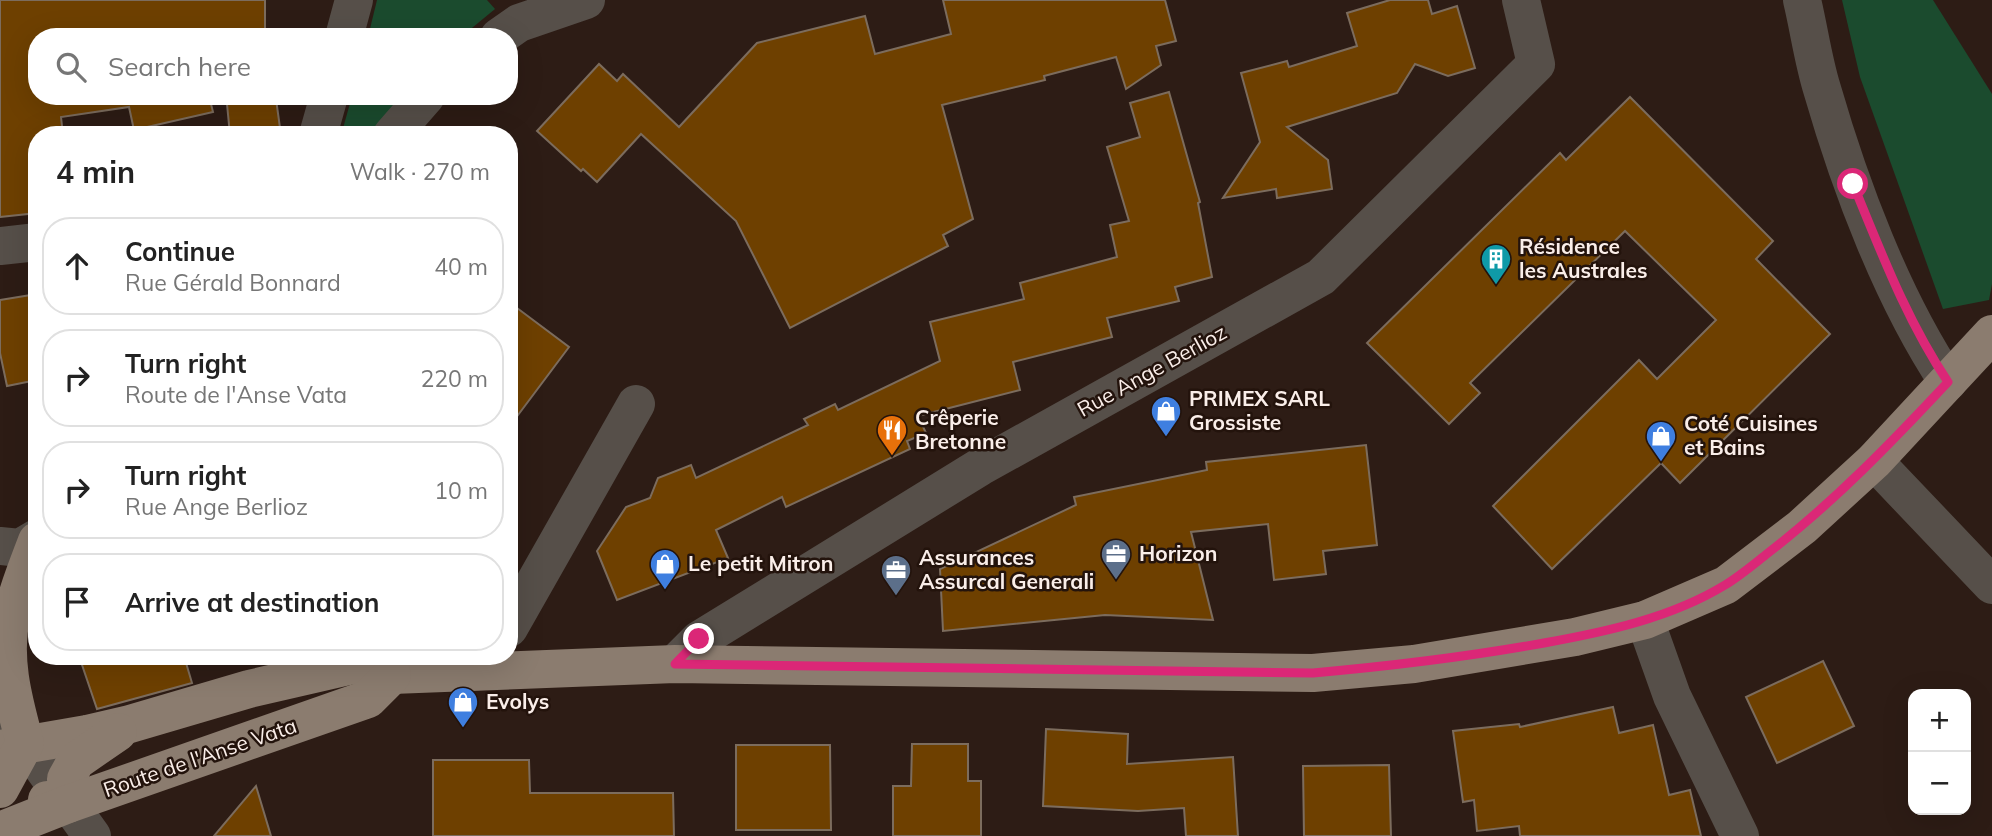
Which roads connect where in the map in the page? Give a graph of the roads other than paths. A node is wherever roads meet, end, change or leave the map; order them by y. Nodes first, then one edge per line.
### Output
1 (354, 0) edge
2 (586, 0) edge
3 (1521, 0) edge
4 (1802, 0) edge
5 (346, 28) edge
6 (512, 28) edge
7 (326, 105) edge
8 (418, 105) edge
9 (321, 126) edge
10 (400, 126) edge
11 (28, 243) edge
12 (0, 246) edge
13 (1992, 334) edge
14 (1948, 382) junction
15 (636, 404) dead end
16 (1874, 461) junction
17 (28, 544) edge
18 (0, 546) edge
19 (28, 549) edge
20 (28, 565) edge
21 (0, 582) edge
22 (1992, 585) edge
23 (518, 612) edge
24 (1645, 620) junction
25 (518, 663) edge
26 (675, 664) junction
27 (473, 665) edge
28 (392, 675) junction
29 (0, 699) edge
30 (130, 724) junction
31 (12, 746) edge
32 (0, 790) edge
33 (68, 804) junction
34 (0, 831) edge
35 (92, 836) edge
36 (1740, 836) edge

1 - 5 street
2 - 6 street
3 - 26 street, Rue Ange Berlioz
4 - 14 street
7 - 9 street
8 - 10 street
11 - 12 street
13 - 14 main road
14 - 16 main road
15 - 23 street
16 - 22 street
16 - 24 main road
17 - 18 street
19 - 21 street
20 - 31 main road
24 - 26 main road
24 - 36 street
25 - 26 main road
27 - 28 main road
28 - 30 main road
28 - 33 main road, Route de l'Anse Vata
29 - 31 street
30 - 31 main road
30 - 33 main road
31 - 32 main road
31 - 33 street
32 - 33 main road
33 - 34 main road, Route de l'Anse Vata
33 - 35 street

